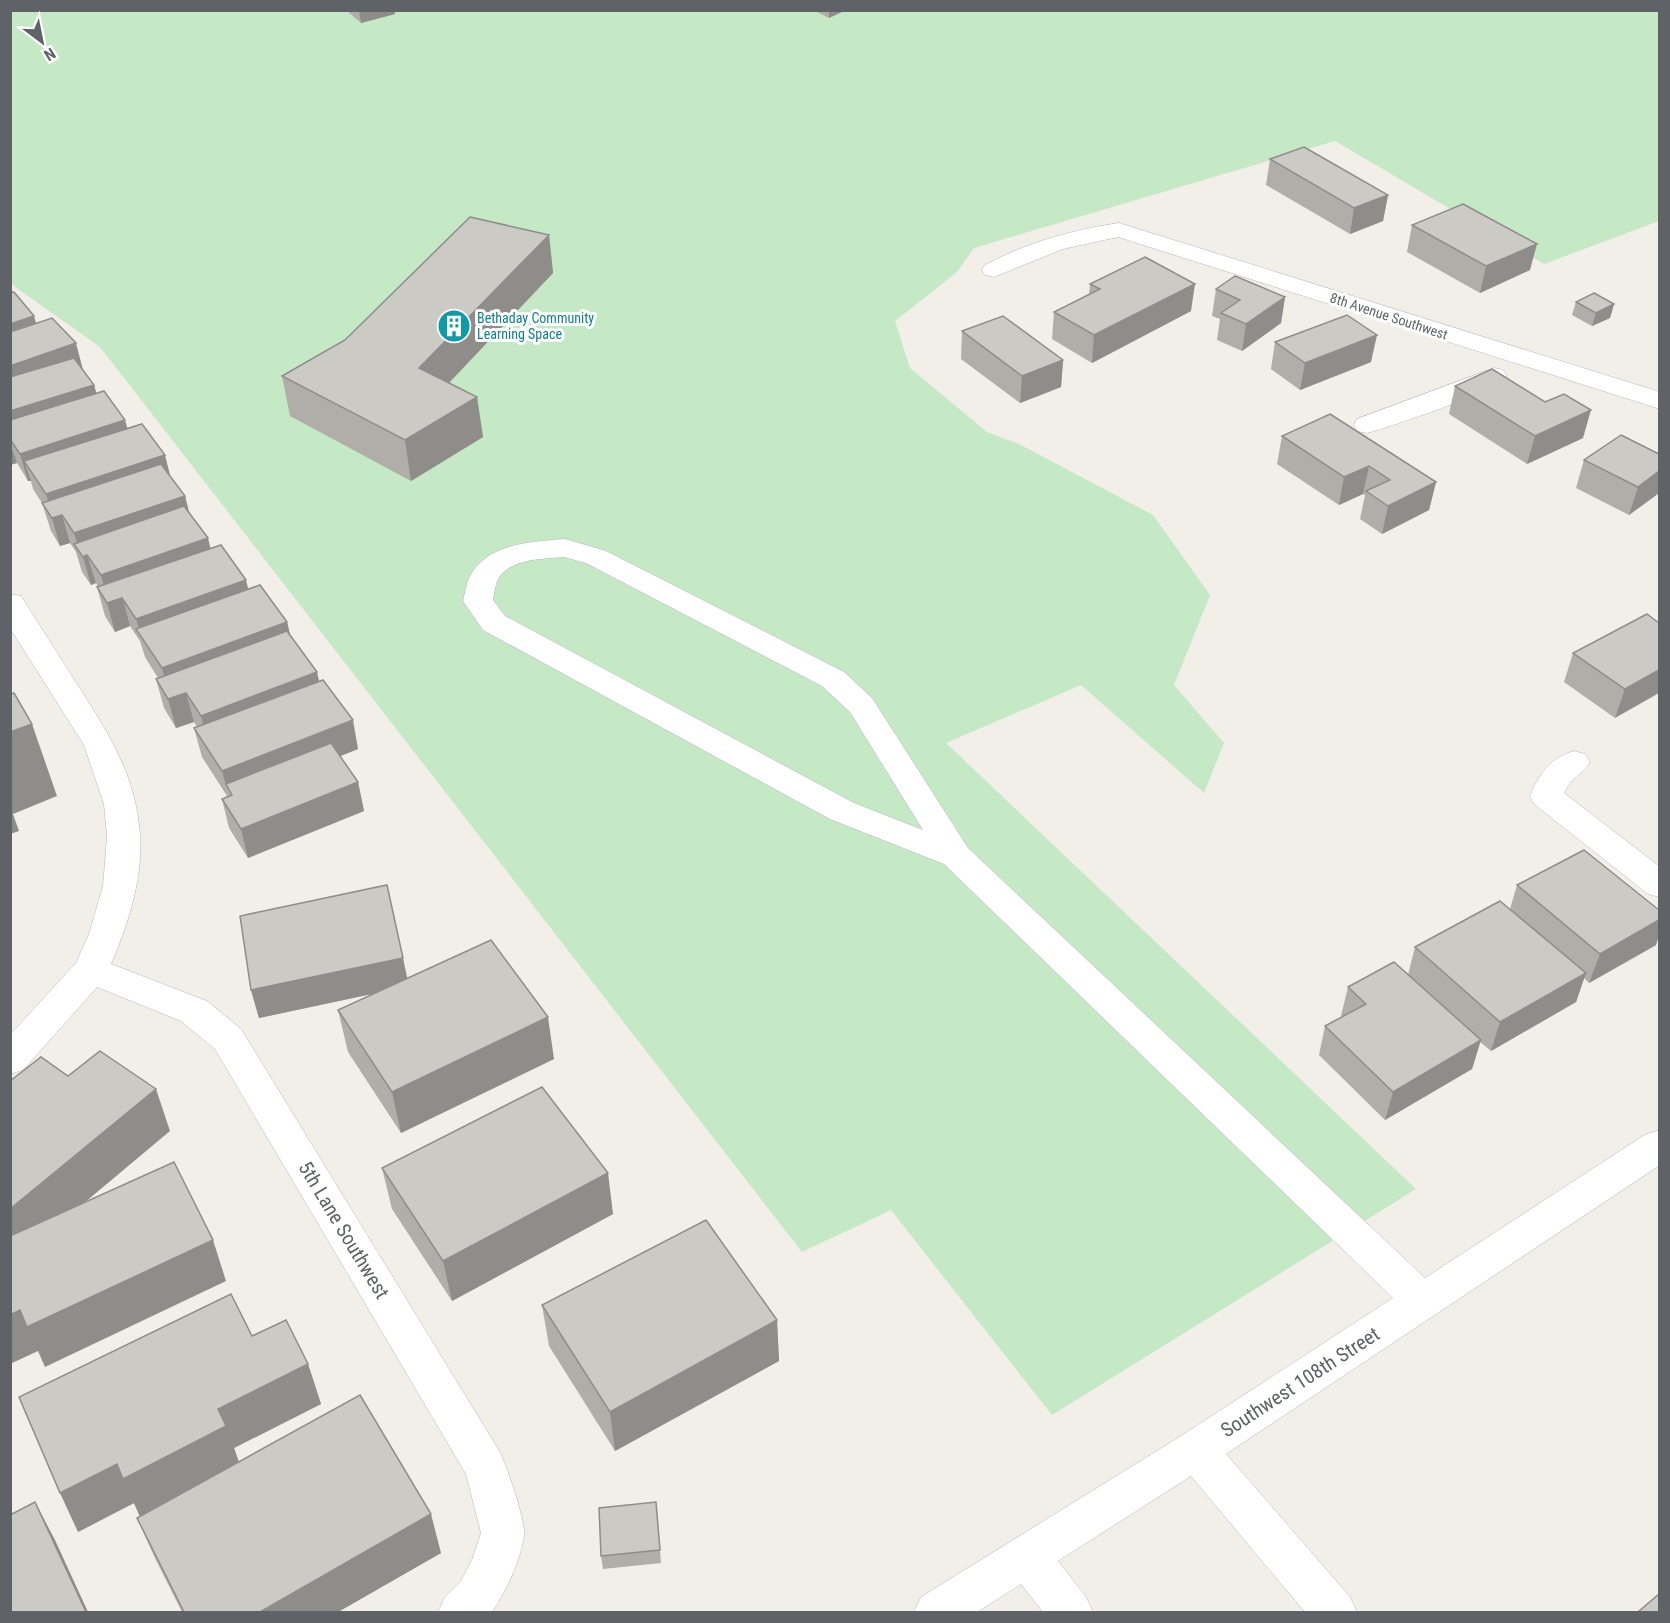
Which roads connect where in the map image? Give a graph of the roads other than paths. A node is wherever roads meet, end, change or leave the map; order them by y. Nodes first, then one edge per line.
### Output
1 (994, 270) dead end
2 (1528, 360) junction
3 (1659, 401) edge
4 (1367, 426) dead end
5 (12, 608) edge
6 (1574, 762) dead end
7 (956, 856) junction
8 (1659, 885) edge
9 (91, 970) junction
10 (10, 1060) edge
11 (1659, 1145) edge
12 (1424, 1302) junction
13 (1196, 1450) junction
14 (1027, 1556) junction
15 (462, 1612) edge
16 (937, 1612) edge
17 (1070, 1612) edge
18 (1334, 1612) edge

1 - 2 street, 8th Avenue Southwest
2 - 3 street, 8th Avenue Southwest
2 - 4 street
5 - 9 street
6 - 8 street
7 - 7 street
7 - 12 street
9 - 10 street
9 - 15 street, 5th Lane Southwest
11 - 12 street, Southwest 108th Street
12 - 13 street, Southwest 108th Street
13 - 14 street, Southwest 108th Street
13 - 18 street
14 - 16 street, Southwest 108th Street
14 - 17 street

